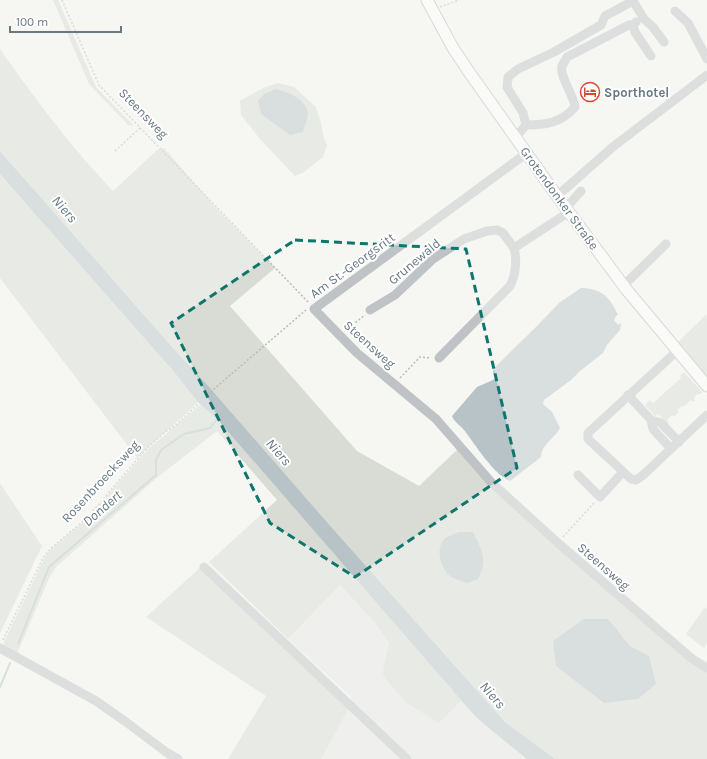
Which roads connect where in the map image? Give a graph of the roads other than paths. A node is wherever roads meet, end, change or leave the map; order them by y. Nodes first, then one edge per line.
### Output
1 (427, 0) edge
2 (675, 11) dead end
3 (643, 17) junction
4 (633, 25) junction
5 (664, 42) dead end
6 (650, 56) dead end
7 (707, 59) edge
8 (707, 75) edge
9 (526, 125) junction
10 (516, 137) junction
11 (527, 152) junction
12 (581, 191) dead end
13 (557, 196) junction
14 (567, 210) junction
15 (666, 244) dead end
16 (514, 248) junction
17 (624, 285) junction
18 (314, 309) joint
19 (370, 310) road end
20 (677, 351) junction
21 (439, 358) road end
22 (707, 386) edge
23 (628, 395) junction
24 (707, 415) edge
25 (651, 420) junction
26 (679, 442) junction
27 (671, 449) junction
28 (623, 472) junction
29 (578, 476) dead end
30 (204, 567) dead end
31 (1, 645) edge
32 (707, 668) edge
33 (178, 759) edge
34 (407, 759) edge

1 - 10 main road, Grotendonker Straße
2 - 7 street
3 - 4 street
3 - 5 street
3 - 9 street
4 - 6 street
4 - 9 street
8 - 13 street
9 - 10 street
10 - 11 main road, Grotendonker Straße
11 - 13 main road, Grotendonker Straße
11 - 18 street, Am St.-Georgsritt
12 - 14 street
13 - 14 main road, Grotendonker Straße
14 - 16 street
14 - 17 main road, Grotendonker Straße
15 - 17 street
16 - 19 street, Grunewald
16 - 21 street
17 - 20 main road, Grotendonker Straße
18 - 32 street, Steensweg
20 - 22 main road, Grotendonker Straße
20 - 23 street
23 - 25 street
23 - 28 street
24 - 26 street
25 - 26 street
25 - 27 street
26 - 27 street
27 - 28 street
28 - 29 street
30 - 34 street
31 - 33 street

